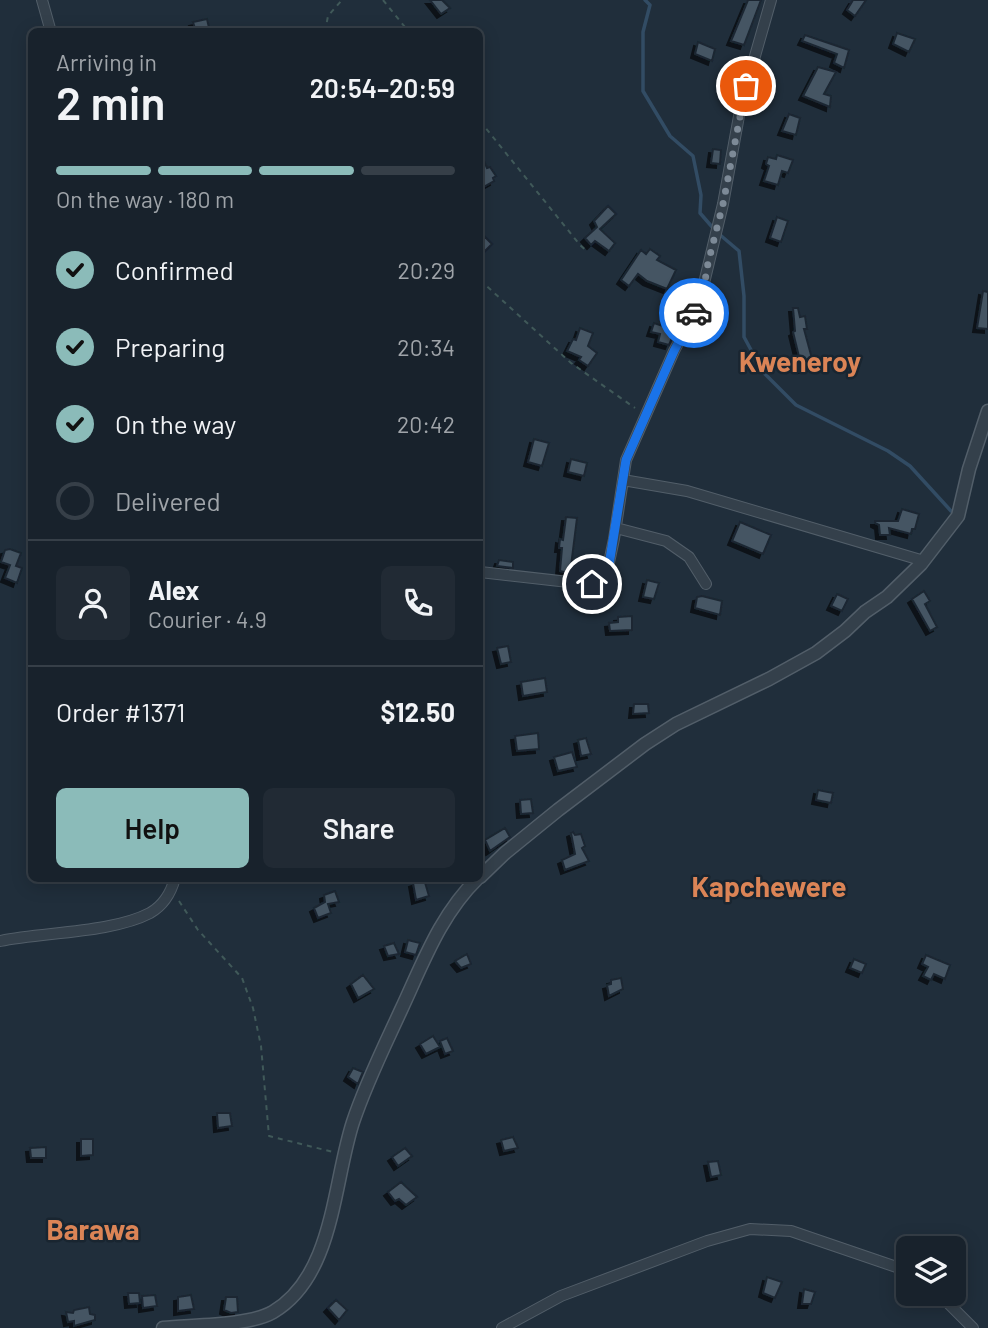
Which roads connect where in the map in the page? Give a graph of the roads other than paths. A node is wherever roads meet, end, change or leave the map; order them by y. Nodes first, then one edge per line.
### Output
1 (43, 0) edge
2 (772, 0) edge
3 (50, 28) edge
4 (988, 411) edge
5 (623, 480) junction
6 (616, 528) junction
7 (923, 561) junction
8 (483, 572) edge
9 (706, 584) dead end
10 (483, 875) edge
11 (174, 882) edge
12 (464, 885) edge
13 (0, 941) edge
14 (896, 1267) edge
15 (951, 1306) edge
16 (163, 1328) edge
17 (502, 1328) edge
18 (973, 1328) edge

1 - 3 street
2 - 5 street
4 - 7 street
5 - 6 street
5 - 7 street
6 - 8 street
6 - 9 street
7 - 10 street
11 - 13 street
12 - 16 street
14 - 17 street
15 - 18 street

